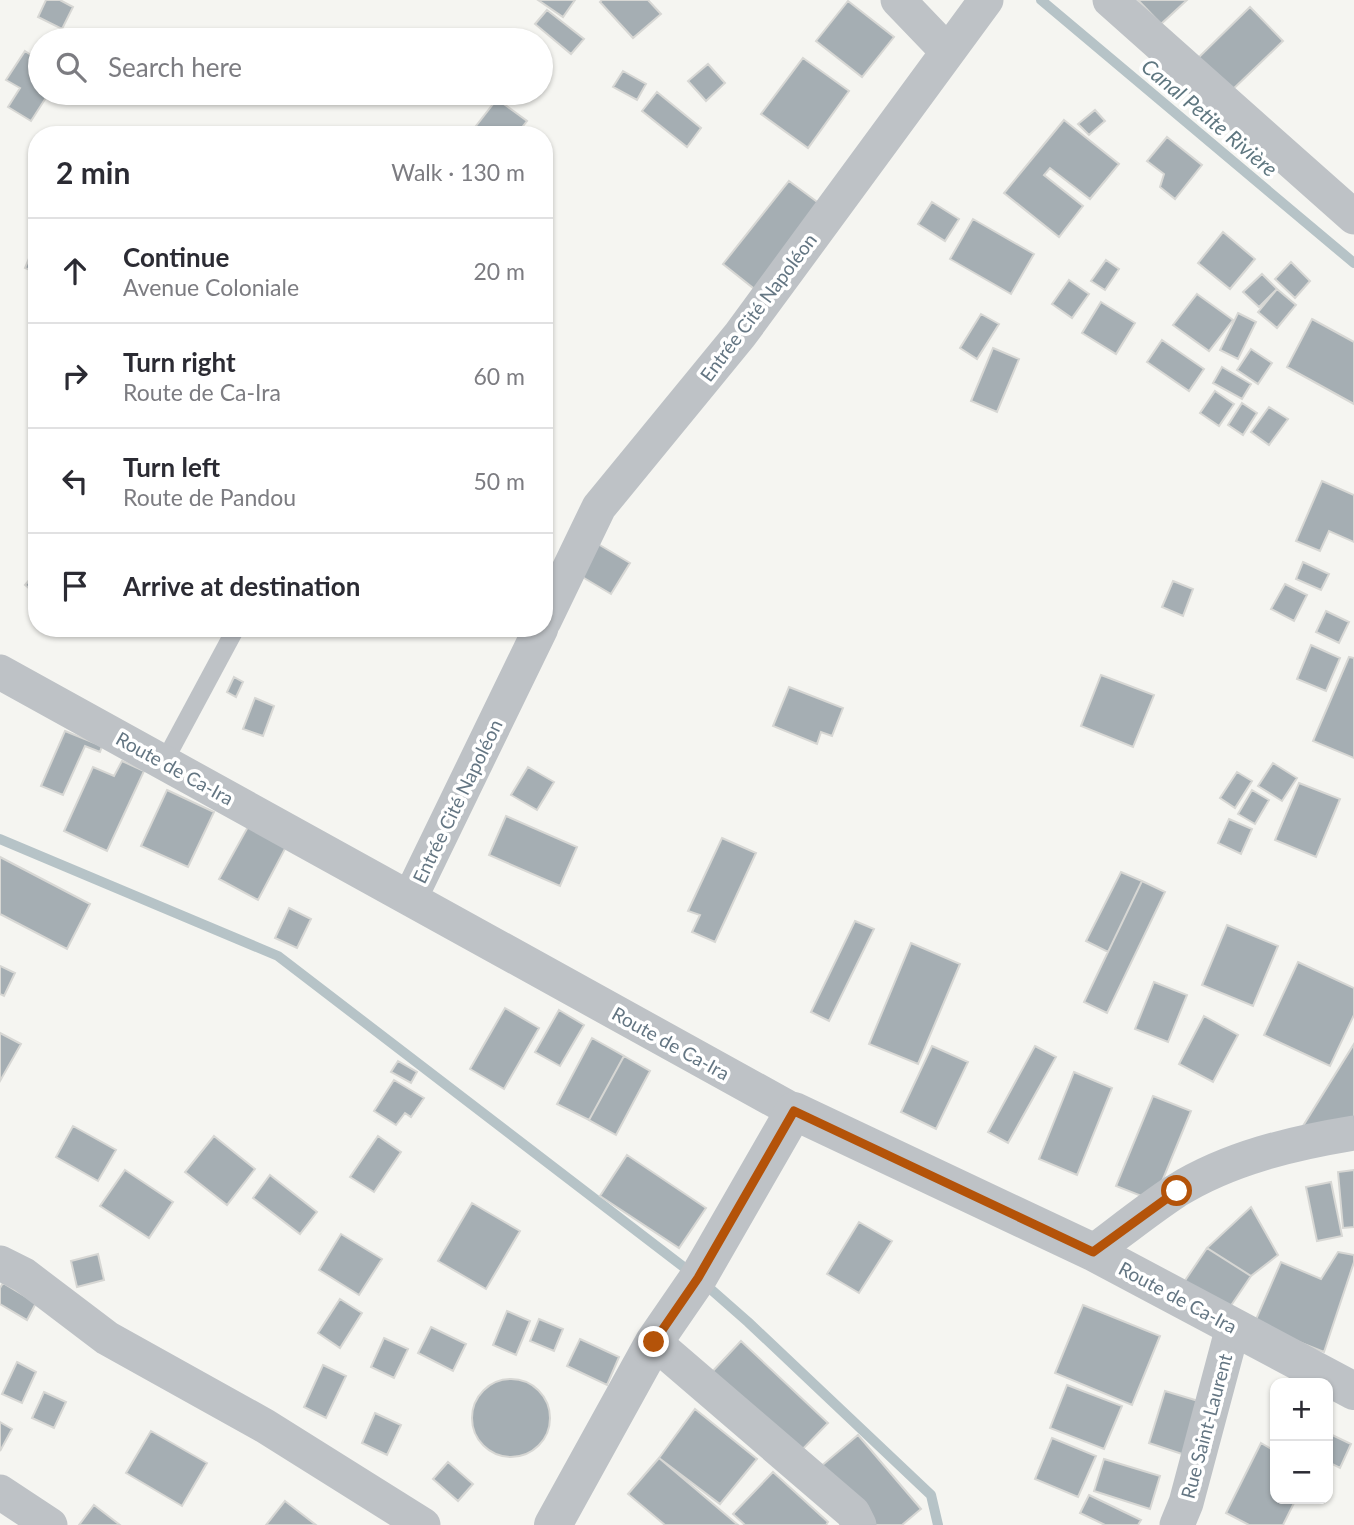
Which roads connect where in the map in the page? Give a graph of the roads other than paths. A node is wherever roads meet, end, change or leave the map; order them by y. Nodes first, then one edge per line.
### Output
1 (898, 0) edge
2 (1110, 0) edge
3 (984, 3) edge
4 (947, 51) junction
5 (1354, 217) edge
6 (553, 602) edge
7 (231, 637) edge
8 (537, 637) edge
9 (0, 672) edge
10 (164, 762) junction
11 (410, 898) junction
12 (794, 1111) junction
13 (1354, 1133) edge
14 (1093, 1252) junction
15 (0, 1263) edge
16 (1233, 1327) junction
17 (654, 1342) junction
18 (1354, 1391) edge
19 (0, 1492) edge
20 (50, 1525) edge
21 (423, 1525) edge
22 (553, 1525) edge
23 (859, 1525) edge
24 (1178, 1525) edge

1 - 4 street
2 - 5 street
3 - 4 street, Entrée Cité Napoléon
4 - 6 street, Entrée Cité Napoléon
7 - 10 lane
8 - 11 street, Entrée Cité Napoléon
9 - 10 street, Route de Ca-Ira
10 - 11 street, Route de Ca-Ira
11 - 12 street, Route de Ca-Ira
12 - 14 street, Route de Ca-Ira
12 - 17 street
13 - 14 street
14 - 16 street, Route de Ca-Ira
15 - 21 street
16 - 18 street, Route de Ca-Ira
16 - 24 street, Rue Saint-Laurent
17 - 22 street
17 - 23 street
19 - 20 street

